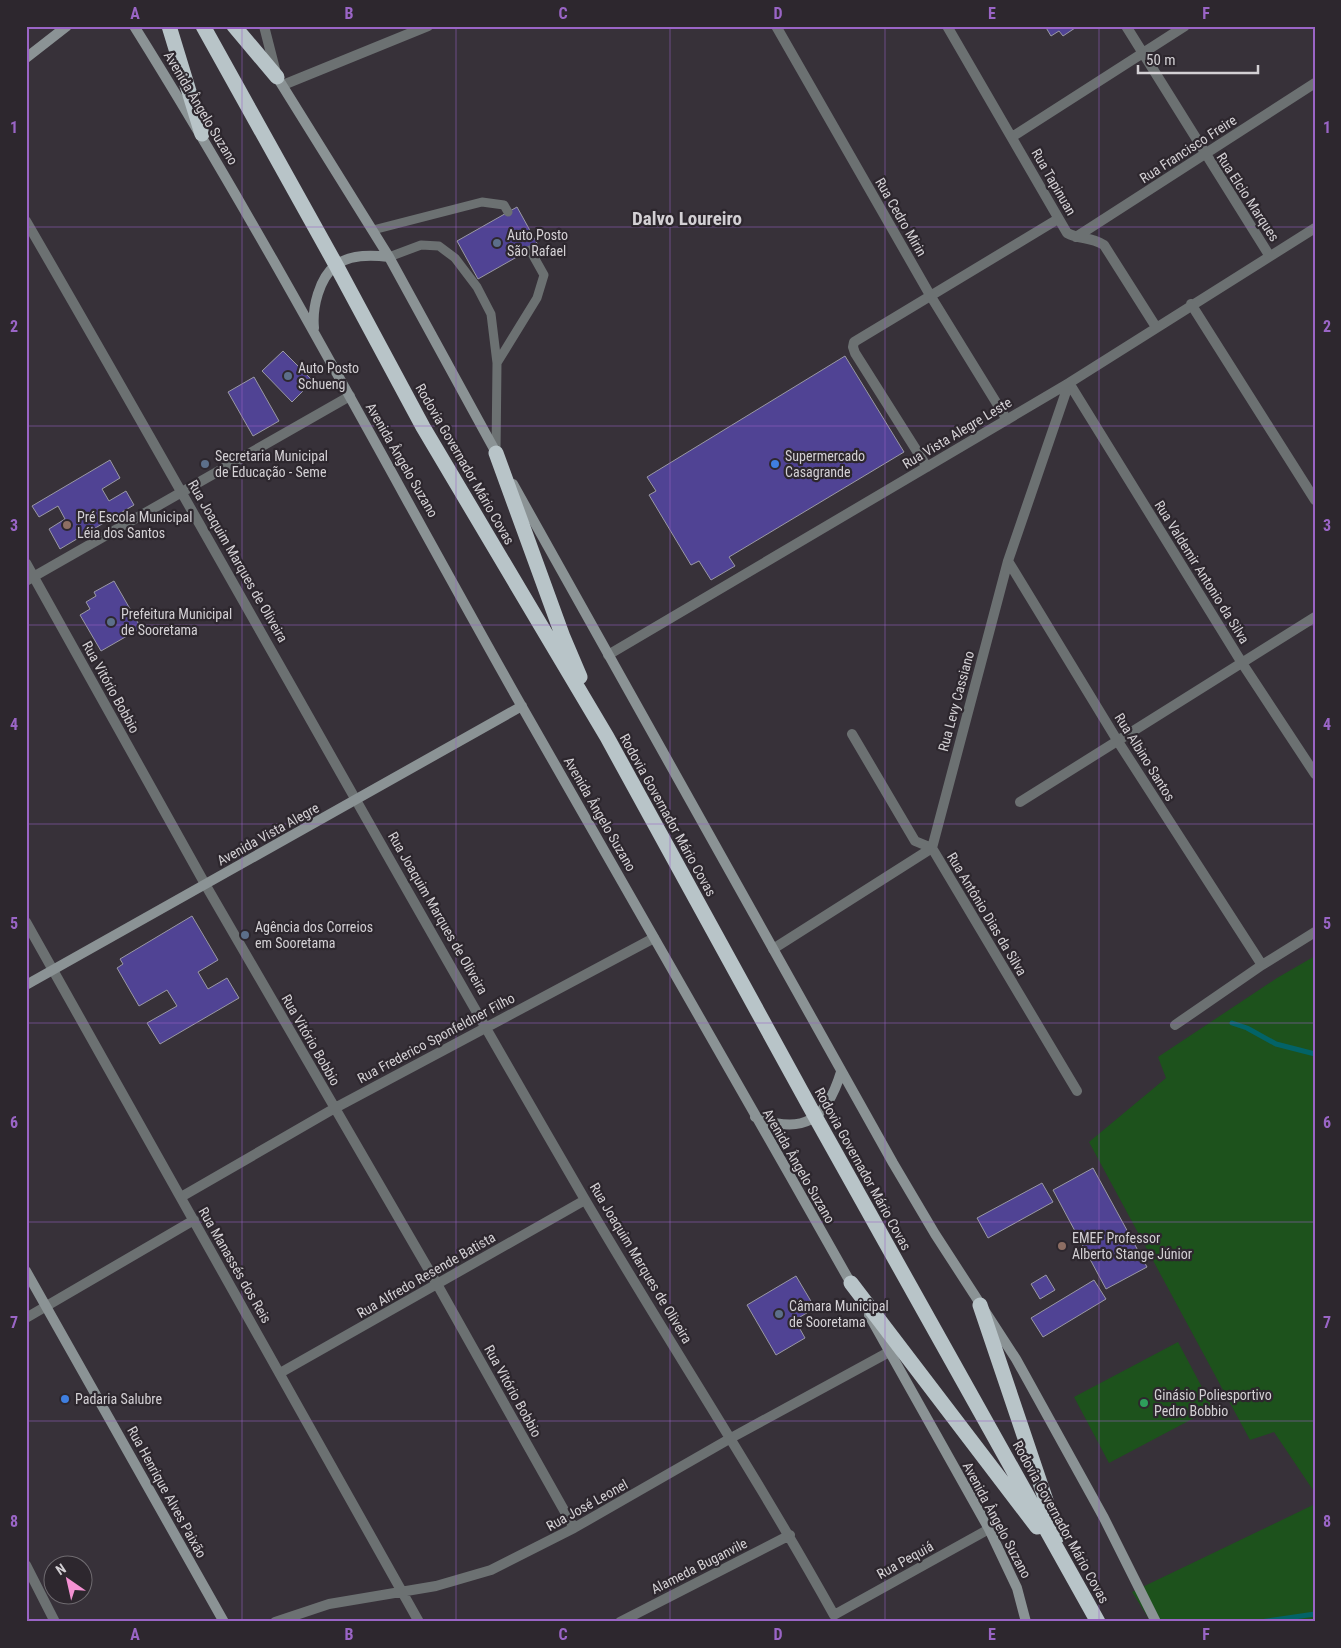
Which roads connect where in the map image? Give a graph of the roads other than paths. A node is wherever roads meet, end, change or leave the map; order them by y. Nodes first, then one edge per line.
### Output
1 (67, 26) edge
2 (134, 26) edge
3 (169, 26) edge
4 (203, 26) edge
5 (234, 26) edge
6 (264, 26) edge
7 (428, 26) edge
8 (776, 26) edge
9 (947, 26) edge
10 (1126, 26) edge
11 (1185, 26) edge
12 (1143, 54) junction
13 (26, 58) edge
14 (280, 81) junction
15 (1315, 83) edge
16 (202, 134) junction
17 (1012, 137) junction
18 (1204, 154) junction
19 (508, 212) dead end
20 (1058, 219) junction
21 (26, 221) edge
22 (1315, 228) edge
23 (372, 230) junction
24 (1075, 237) junction
25 (530, 250) dead end
26 (1269, 255) junction
27 (389, 256) junction
28 (336, 264) junction
29 (930, 295) junction
30 (1192, 304) junction
31 (1156, 327) junction
32 (315, 333) junction
33 (497, 363) junction
34 (1069, 383) junction
35 (350, 396) junction
36 (1006, 420) junction
37 (496, 453) junction
38 (927, 466) junction
39 (184, 492) junction
40 (1315, 500) edge
41 (1008, 561) junction
42 (26, 563) edge
43 (30, 579) edge
44 (1315, 617) edge
45 (608, 655) junction
46 (1242, 663) junction
47 (522, 706) junction
48 (852, 734) dead end
49 (607, 738) junction
50 (1117, 740) junction
51 (1315, 774) edge
52 (358, 800) junction
53 (1020, 802) dead end
54 (932, 848) junction
55 (205, 884) junction
56 (26, 922) edge
57 (1315, 932) edge
58 (654, 938) junction
59 (773, 949) junction
60 (1262, 965) junction
61 (52, 970) junction
62 (26, 984) edge
63 (1175, 1025) dead end
64 (486, 1026) junction
65 (842, 1072) junction
66 (1077, 1091) dead end
67 (335, 1108) junction
68 (755, 1117) junction
69 (816, 1118) junction
70 (181, 1197) junction
71 (585, 1200) junction
72 (194, 1220) junction
73 (26, 1271) edge
74 (851, 1283) junction
75 (437, 1284) junction
76 (980, 1305) junction
77 (46, 1307) junction
78 (26, 1318) edge
79 (889, 1352) junction
80 (280, 1373) junction
81 (731, 1438) junction
82 (574, 1528) junction
83 (989, 1529) junction
84 (790, 1535) junction
85 (26, 1565) edge
86 (1070, 1570) junction
87 (404, 1593) junction
88 (834, 1615) joint
89 (55, 1622) edge
90 (224, 1622) edge
91 (275, 1622) edge
92 (419, 1622) edge
93 (620, 1622) edge
94 (1026, 1622) edge
95 (1098, 1622) edge
96 (1156, 1622) edge

1 - 13 main road
2 - 16 main road, Avenida Ângelo Suzano
3 - 16 highway
4 - 28 highway, Rodovia Governador Mário Covas
5 - 14 highway
6 - 14 street
7 - 14 street
8 - 29 street, Rua Cedro Mirin
9 - 17 street, Rua Tapinuan
10 - 12 street, Rua Elcio Marques
11 - 12 street
12 - 17 street
12 - 18 street, Rua Elcio Marques
14 - 23 main road
15 - 18 street, Rua Francisco Freire
16 - 32 main road, Avenida Ângelo Suzano
17 - 20 street, Rua Tapinuan
18 - 24 street, Rua Francisco Freire
18 - 26 street, Rua Elcio Marques
19 - 23 lane
20 - 24 street, Rua Tapinuan
20 - 29 street
21 - 39 street, Rua Joaquim Marques de Oliveira
22 - 26 street, Rua Vista Alegre Leste
23 - 27 main road
24 - 31 street
25 - 33 lane
26 - 30 street, Rua Vista Alegre Leste
27 - 28 main road
27 - 33 lane
27 - 37 main road
28 - 32 main road
28 - 49 highway, Rodovia Governador Mário Covas
29 - 36 street, Rua Cedro Mirin
29 - 38 street
30 - 31 street, Rua Vista Alegre Leste
30 - 40 street
31 - 34 street, Rua Vista Alegre Leste
32 - 35 main road, Avenida Ângelo Suzano
33 - 37 lane
34 - 36 street, Rua Vista Alegre Leste
34 - 41 street, Rua Levy Cassiano
34 - 46 street, Rua Valdemir Antonio da Silva
35 - 39 street
35 - 47 main road, Avenida Ângelo Suzano
36 - 38 street, Rua Vista Alegre Leste
37 - 45 main road
37 - 49 highway
38 - 45 street, Rua Vista Alegre Leste
39 - 43 street
39 - 52 street, Rua Joaquim Marques de Oliveira
41 - 50 street, Rua Albino Santos
41 - 54 street, Rua Levy Cassiano
42 - 43 street, Rua Vitório Bobbio
43 - 55 street, Rua Vitório Bobbio
44 - 46 street
45 - 59 main road
46 - 50 street
46 - 51 street, Rua Valdemir Antonio da Silva
47 - 52 main road, Avenida Vista Alegre
47 - 58 main road, Avenida Ângelo Suzano
48 - 54 street, Rua Antônio Dias da Silva
49 - 69 highway, Rodovia Governador Mário Covas
50 - 53 street
50 - 60 street, Rua Albino Santos
52 - 55 main road, Avenida Vista Alegre
52 - 64 street, Rua Joaquim Marques de Oliveira
54 - 59 street
54 - 66 street, Rua Antônio Dias da Silva
55 - 61 main road, Avenida Vista Alegre
55 - 67 street, Rua Vitório Bobbio
56 - 61 street, Rua Manassés dos Reis
57 - 60 street
58 - 64 street, Rua Frederico Sponfeldner Filho
58 - 68 main road, Avenida Ângelo Suzano
59 - 65 main road
60 - 63 street
61 - 62 main road, Avenida Vista Alegre
61 - 70 street, Rua Manassés dos Reis
64 - 67 street, Rua Frederico Sponfeldner Filho
64 - 71 street, Rua Joaquim Marques de Oliveira
65 - 69 main road
65 - 76 main road
67 - 70 street, Rua Frederico Sponfeldner Filho
67 - 75 street, Rua Vitório Bobbio
68 - 69 main road
68 - 74 main road, Avenida Ângelo Suzano
69 - 86 highway, Rodovia Governador Mário Covas
70 - 72 street, Rua Manassés dos Reis
71 - 75 street, Rua Alfredo Resende Batista
71 - 81 street, Rua Joaquim Marques de Oliveira
72 - 77 street
72 - 80 street, Rua Manassés dos Reis
73 - 77 main road, Rua Henrique Alves Paixão
74 - 79 main road, Avenida Ângelo Suzano
74 - 86 highway
75 - 80 street, Rua Alfredo Resende Batista
75 - 82 street, Rua Vitório Bobbio
76 - 86 highway
76 - 96 main road
77 - 78 street
77 - 90 main road, Rua Henrique Alves Paixão
79 - 81 street, Rua José Leonel
79 - 83 main road, Avenida Ângelo Suzano
80 - 87 street, Rua Manassés dos Reis
81 - 82 street, Rua José Leonel
81 - 84 street, Rua Joaquim Marques de Oliveira
82 - 87 street, Rua José Leonel
83 - 88 street, Rua Pequiá
83 - 94 main road, Avenida Ângelo Suzano
84 - 88 street, Rua Joaquim Marques de Oliveira
84 - 93 street, Alameda Buganvile
85 - 89 street
86 - 95 highway, Rodovia Governador Mário Covas
87 - 91 street, Rua José Leonel
87 - 92 street, Rua Manassés dos Reis

